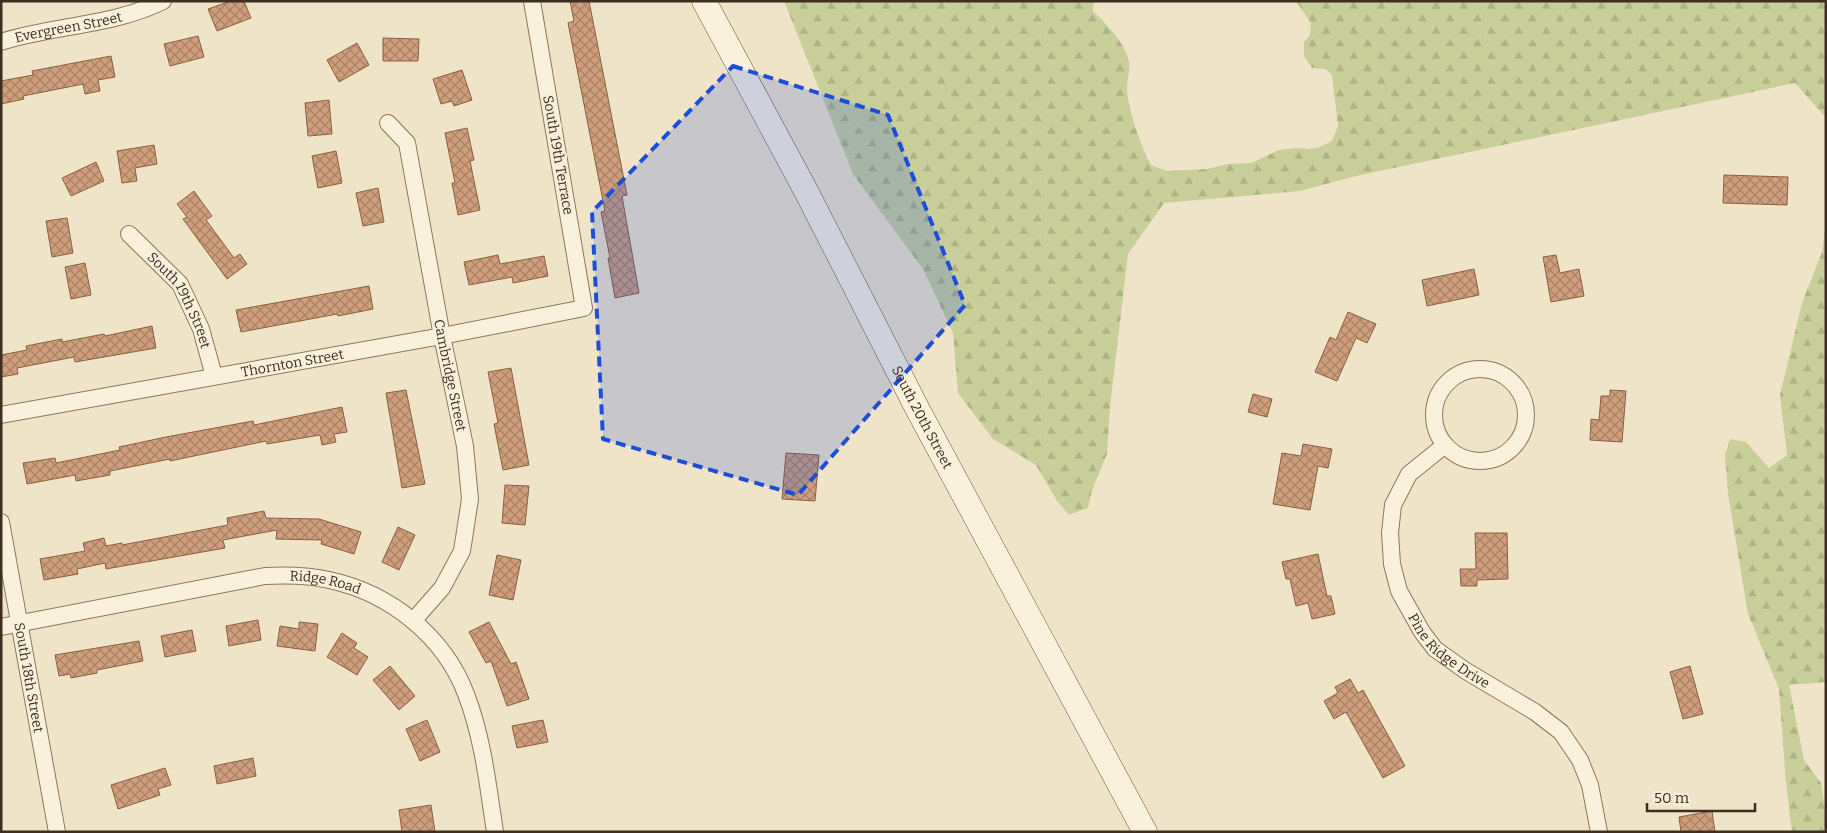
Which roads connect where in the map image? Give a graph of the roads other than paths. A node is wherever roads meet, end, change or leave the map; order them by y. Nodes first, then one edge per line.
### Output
1 (163, 1) edge
2 (532, 1) edge
3 (704, 1) edge
4 (1, 42) edge
5 (388, 123) dead end
6 (129, 234) dead end
7 (584, 308) joint
8 (442, 336) junction
9 (214, 376) junction
10 (1, 415) edge
11 (1445, 445) junction
12 (1, 522) edge
13 (413, 621) junction
14 (20, 623) junction
15 (1, 627) edge
16 (57, 832) edge
17 (495, 832) edge
18 (1145, 832) edge
19 (1599, 832) edge

1 - 4 street, Evergreen Street
2 - 7 street, South 19th Terrace
3 - 18 main road, South 20th Street
5 - 8 street, Cambridge Street
6 - 9 street, South 19th Street
7 - 8 street, Thornton Street
8 - 9 street, Thornton Street
8 - 13 street, Cambridge Street
9 - 10 street, Thornton Street
11 - 11 street
11 - 19 street, Pine Ridge Drive
12 - 14 street, South 18th Street
13 - 14 street, Ridge Road
13 - 17 street, Ridge Road
14 - 15 street, Ridge Road
14 - 16 street, South 18th Street

